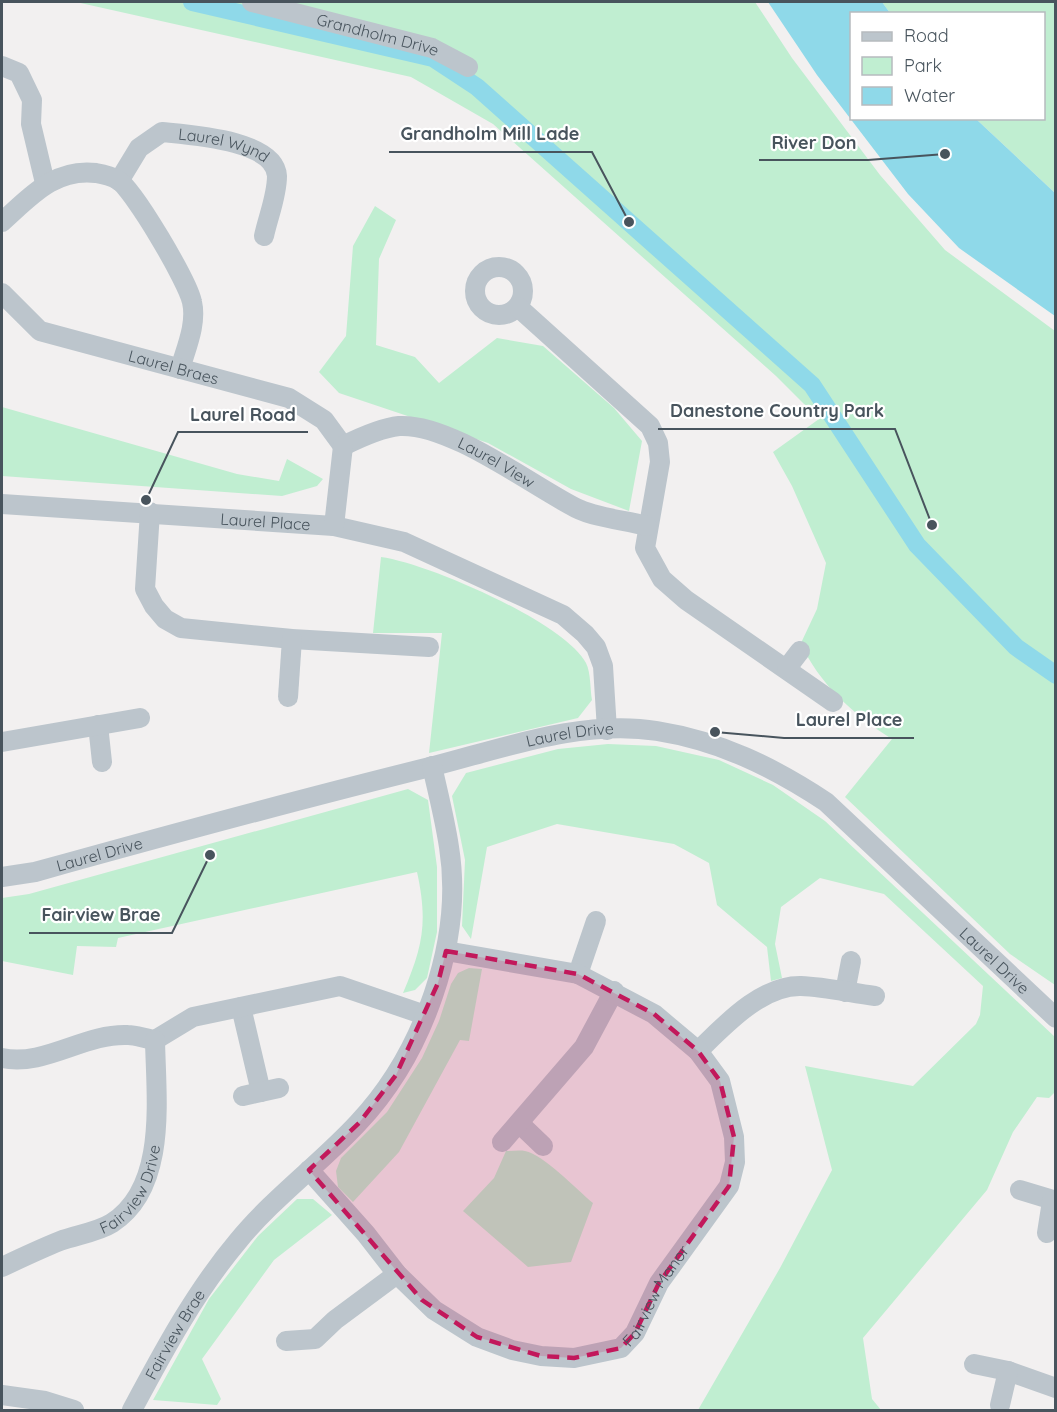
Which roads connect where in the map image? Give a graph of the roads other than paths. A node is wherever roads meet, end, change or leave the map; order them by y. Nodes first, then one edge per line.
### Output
1 (252, 2) edge
2 (2, 66) edge
3 (468, 67) dead end
4 (119, 181) junction
5 (45, 183) junction
6 (2, 222) edge
7 (264, 236) dead end
8 (2, 293) edge
9 (518, 307) dead end
10 (180, 369) junction
11 (343, 446) junction
12 (2, 504) edge
13 (150, 512) junction
14 (334, 526) junction
15 (647, 526) junction
16 (292, 639) junction
17 (429, 647) dead end
18 (800, 651) dead end
19 (787, 668) junction
20 (288, 697) dead end
21 (833, 702) dead end
22 (140, 718) dead end
23 (98, 725) junction
24 (607, 730) junction
25 (2, 742) edge
26 (102, 762) dead end
27 (432, 766) junction
28 (2, 877) edge
29 (596, 921) dead end
30 (446, 951) junction
31 (851, 961) dead end
32 (578, 974) junction
33 (614, 991) junction
34 (845, 992) junction
35 (875, 996) dead end
36 (241, 1007) junction
37 (426, 1015) junction
38 (1056, 1018) edge
39 (155, 1040) junction
40 (698, 1052) junction
41 (2, 1059) edge
42 (261, 1092) dead end
43 (519, 1123) junction
44 (502, 1142) dead end
45 (543, 1146) dead end
46 (309, 1170) junction
47 (1020, 1190) dead end
48 (1054, 1201) edge
49 (1047, 1233) dead end
50 (2, 1267) edge
51 (397, 1274) junction
52 (286, 1341) dead end
53 (974, 1364) dead end
54 (1008, 1371) junction
55 (1056, 1388) edge
56 (2, 1395) edge
57 (1000, 1405) dead end
58 (74, 1410) edge
59 (132, 1410) edge

1 - 3 street, Grandholm Drive
2 - 5 street
4 - 5 street
4 - 7 street, Laurel Wynd
4 - 10 street
5 - 6 street
8 - 10 street, Laurel Braes
9 - 15 street
10 - 11 street, Laurel Braes
11 - 14 street
11 - 15 street, Laurel View
12 - 13 street, Laurel Place
13 - 14 street, Laurel Place
13 - 16 street
14 - 24 street, Laurel Place
15 - 19 street
16 - 17 street
16 - 20 street
18 - 19 street
19 - 21 street
22 - 23 street
23 - 25 street
23 - 26 street
24 - 27 street, Laurel Drive
24 - 38 street, Laurel Drive
27 - 28 street, Laurel Drive
27 - 30 street, Fairview Brae
29 - 32 street
30 - 32 street, Fairview Manor
30 - 37 street, Fairview Brae
31 - 34 street
32 - 33 street, Fairview Manor
33 - 40 street, Fairview Manor
33 - 43 street
34 - 35 street
34 - 40 street
36 - 37 street
36 - 39 street
36 - 42 street
37 - 46 street, Fairview Brae
39 - 41 street
39 - 50 street, Fairview Drive
40 - 51 street, Fairview Manor
43 - 44 street
43 - 45 street
46 - 51 street, Fairview Manor
46 - 59 street, Fairview Brae
47 - 48 street
48 - 49 street
51 - 52 street
53 - 54 street
54 - 55 street
54 - 57 street
56 - 58 street

